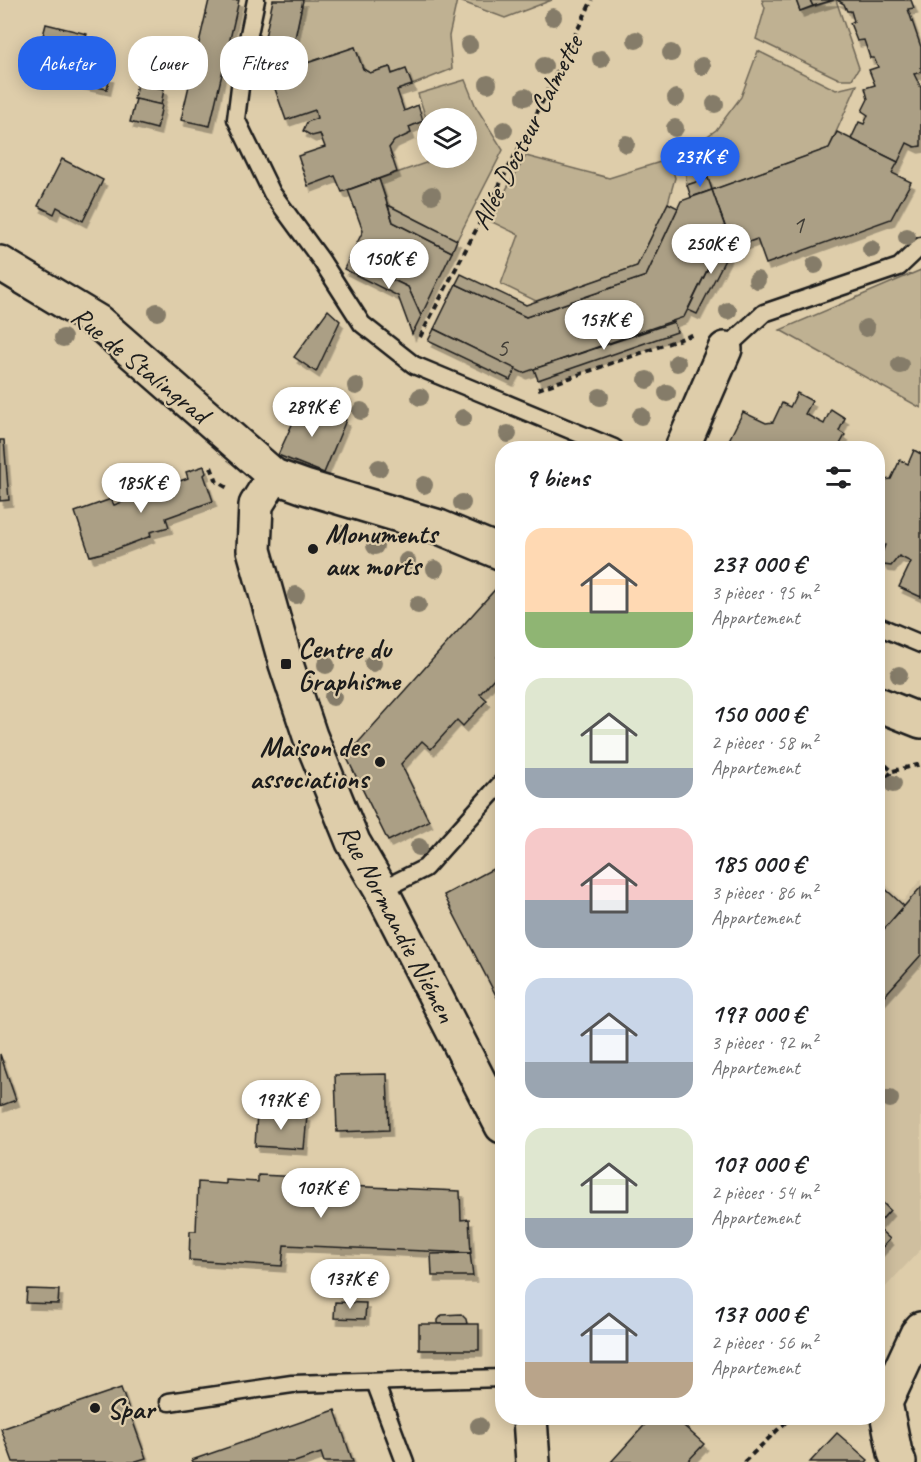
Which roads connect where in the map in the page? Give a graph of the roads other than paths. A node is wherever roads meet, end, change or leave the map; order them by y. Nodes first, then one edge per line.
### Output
1 (256, 0) edge
2 (921, 246) edge
3 (0, 263) edge
4 (724, 349) joint
5 (597, 441) edge
6 (685, 441) edge
7 (274, 476) junction
8 (495, 550) edge
9 (885, 629) edge
10 (921, 644) edge
11 (885, 707) edge
12 (921, 721) edge
13 (495, 790) edge
14 (381, 890) junction
15 (495, 1112) edge
16 (920, 1333) edge
17 (495, 1378) edge
18 (375, 1382) junction
19 (169, 1402) dead end
20 (530, 1425) edge
21 (405, 1462) edge
22 (533, 1462) edge
23 (899, 1462) edge

1 - 5 lane
2 - 4 lane
3 - 7 street, Rue de Stalingrad
4 - 6 street
7 - 8 street
7 - 14 street, Rue Normandie Niémen
9 - 10 lane
11 - 12 street
13 - 14 lane
14 - 15 street, Rue Normandie Niémen
16 - 23 street
17 - 18 lane
18 - 19 lane
18 - 21 lane
20 - 22 street

